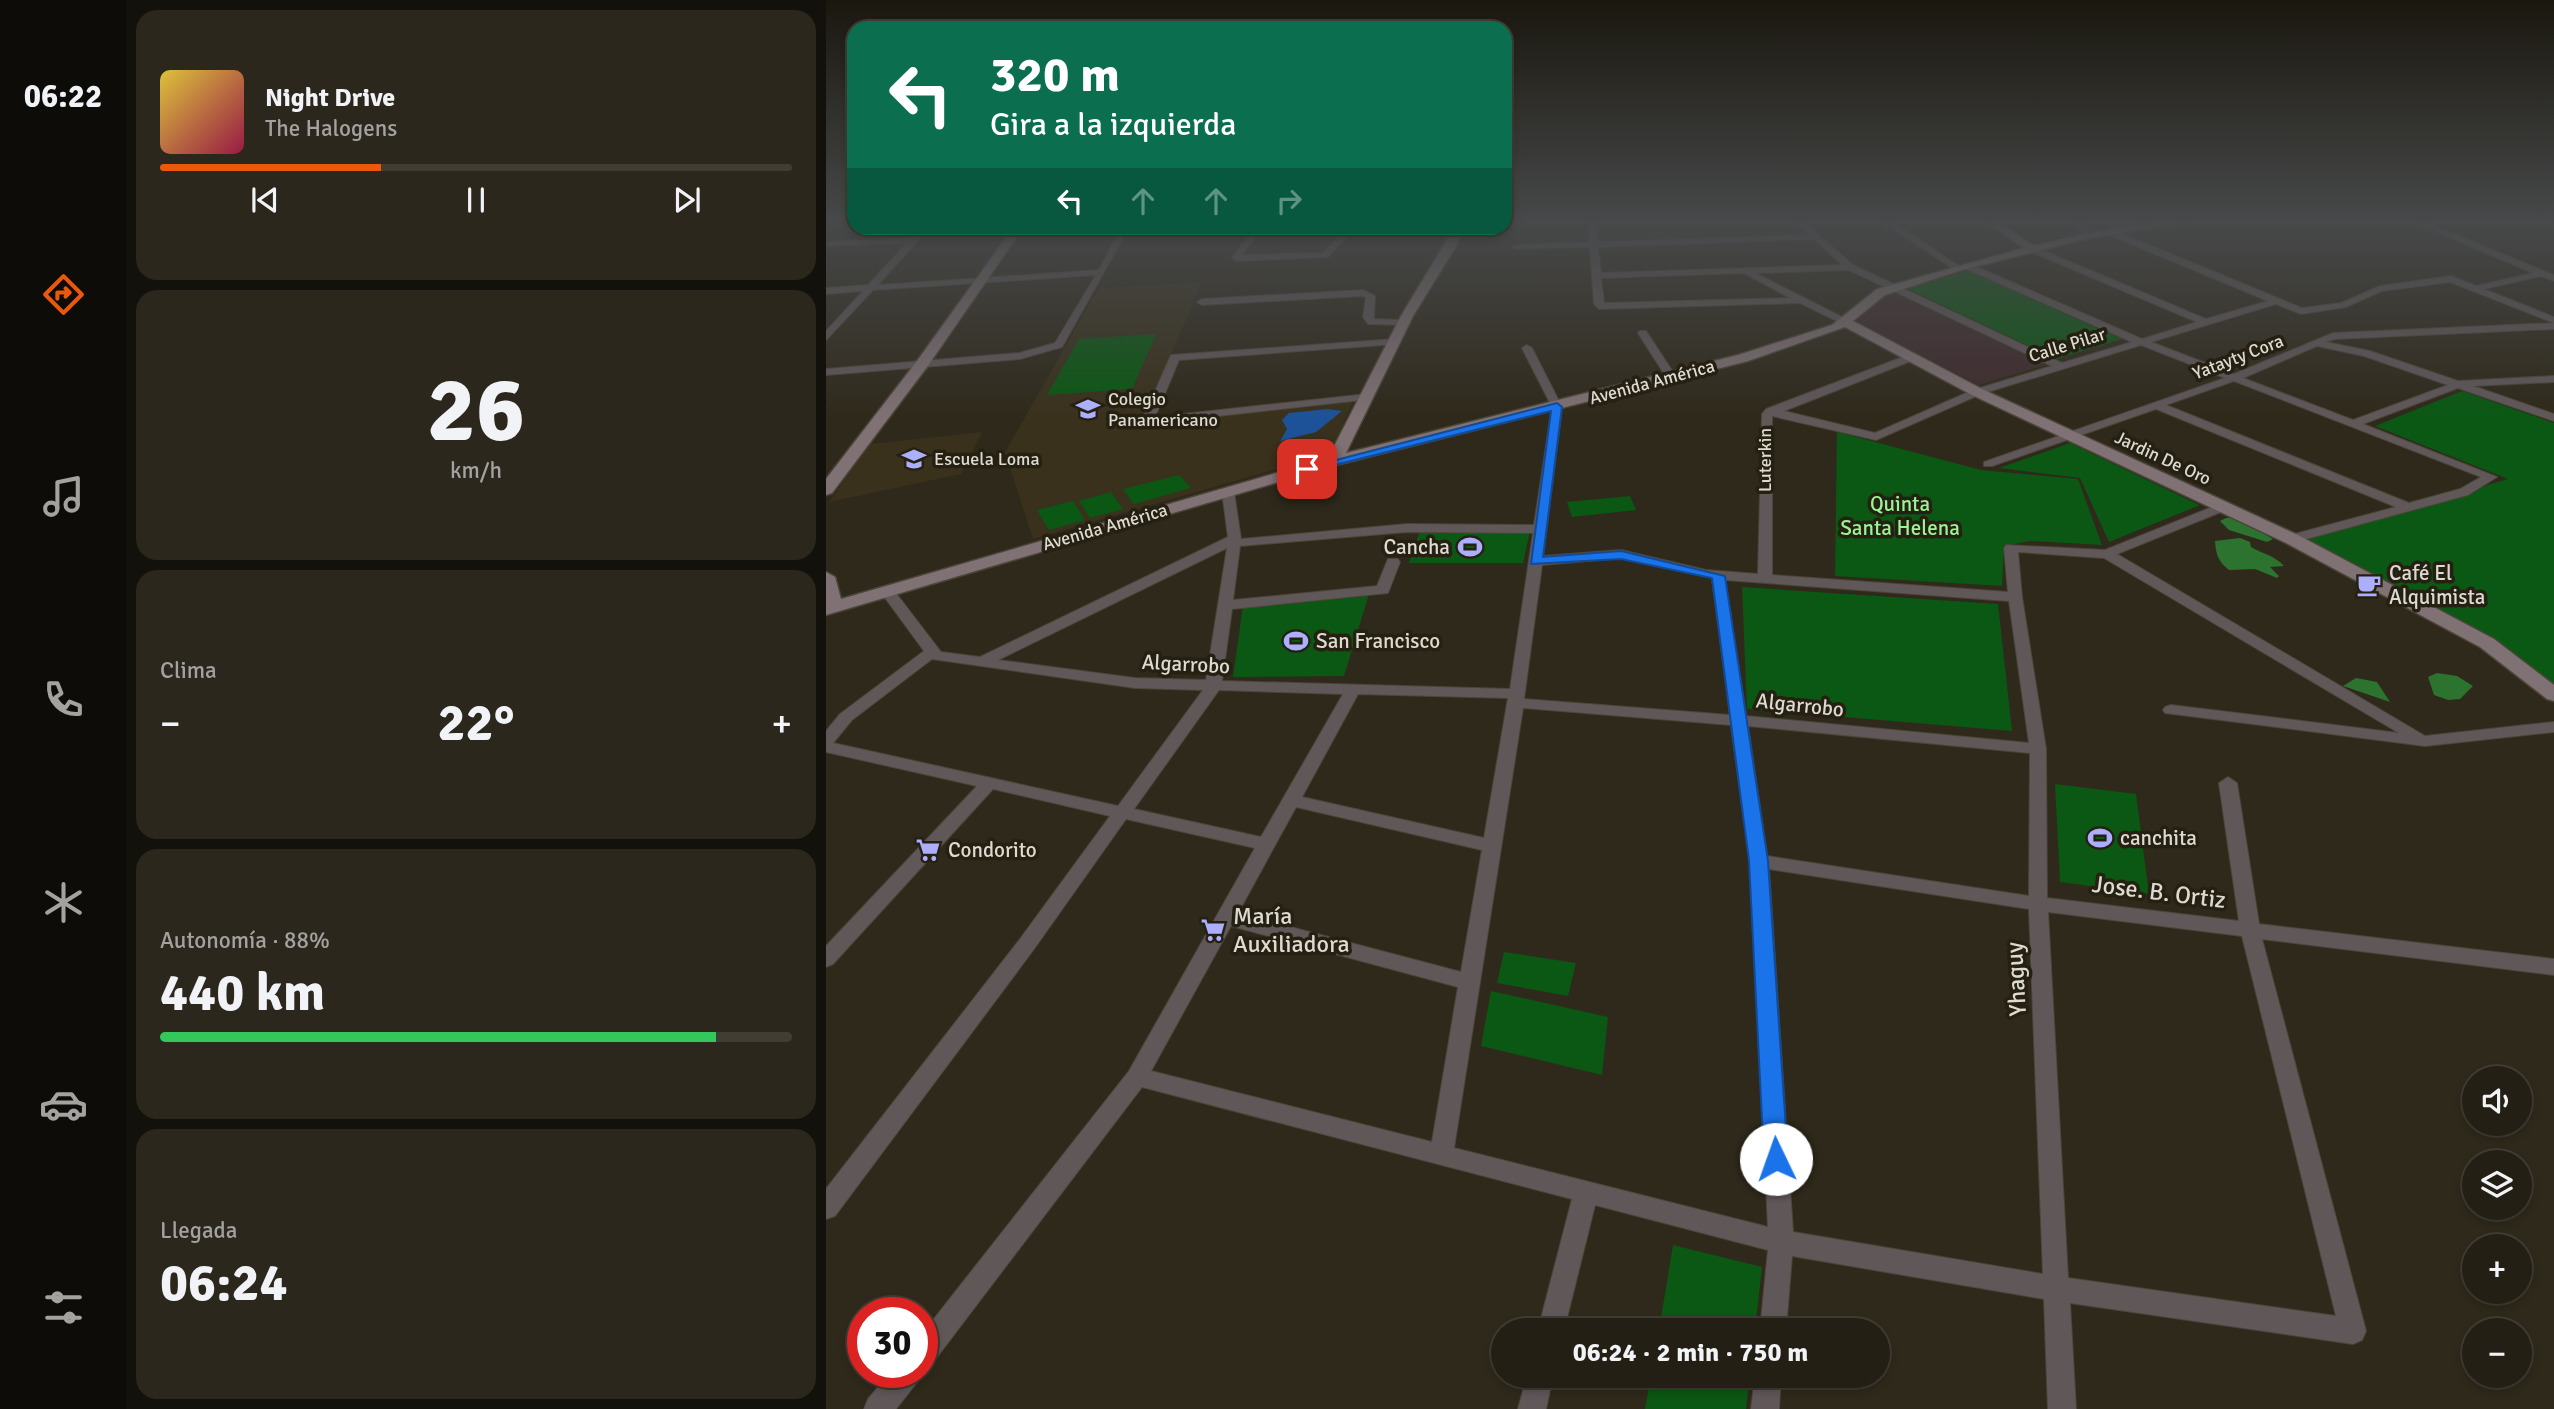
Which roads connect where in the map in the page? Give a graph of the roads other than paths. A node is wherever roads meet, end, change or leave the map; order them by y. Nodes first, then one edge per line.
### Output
1 (888, 287) edge
2 (977, 287) edge
3 (1093, 287) edge
4 (1427, 287) edge
5 (1598, 287) edge
6 (1776, 287) edge
7 (1893, 287) edge
8 (1897, 287) edge
9 (2009, 287) edge
10 (2121, 287) edge
11 (2237, 287) edge
12 (2396, 287) edge
13 (2473, 287) edge
14 (2482, 287) edge
15 (871, 288) junction
16 (2477, 288) junction
17 (826, 292) edge
18 (1802, 300) junction
19 (1202, 302) dead end
20 (2273, 302) junction
21 (2554, 320) edge
22 (1845, 322) junction
23 (2204, 322) junction
24 (1404, 323) junction
25 (2554, 326) edge
26 (1643, 333) dead end
27 (826, 337) edge
28 (1395, 341) junction
29 (2139, 341) junction
30 (2320, 344) junction
31 (1527, 348) dead end
32 (1912, 357) junction
33 (922, 364) junction
34 (2058, 365) junction
35 (826, 372) edge
36 (1672, 378) junction
37 (2234, 378) junction
38 (2554, 379) edge
39 (2459, 384) junction
40 (1977, 392) junction
41 (1367, 397) junction
42 (2155, 405) junction
43 (1557, 407) junction
44 (1770, 411) junction
45 (2554, 418) edge
46 (2355, 423) junction
47 (2068, 435) junction
48 (1334, 461) junction
49 (1989, 464) dead end
50 (826, 490) edge
51 (1228, 492) junction
52 (2222, 507) junction
53 (2408, 507) junction
54 (1541, 529) junction
55 (2292, 539) junction
56 (1235, 541) junction
57 (2106, 554) junction
58 (1536, 561) junction
59 (1393, 562) dead end
60 (1718, 576) junction
61 (826, 577) edge
62 (1765, 578) junction
63 (887, 591) junction
64 (2015, 597) junction
65 (1226, 605) junction
66 (830, 608) edge
67 (931, 653) junction
68 (980, 663) junction
69 (1213, 687) junction
70 (1352, 691) junction
71 (2554, 695) edge
72 (1517, 699) junction
73 (2171, 710) dead end
74 (1736, 720) junction
75 (2554, 727) edge
76 (826, 741) edge
77 (2425, 741) junction
78 (826, 747) edge
79 (2038, 750) junction
80 (2228, 783) dead end
81 (988, 784) junction
82 (1290, 800) junction
83 (1121, 813) junction
84 (1264, 844) junction
85 (1492, 846) junction
86 (1759, 861) junction
87 (2038, 904) junction
88 (1228, 918) junction
89 (2250, 930) junction
90 (826, 959) edge
91 (2554, 967) edge
92 (1469, 982) junction
93 (1137, 1077) junction
94 (1441, 1155) junction
95 (1586, 1193) junction
96 (826, 1208) edge
97 (1781, 1242) junction
98 (2058, 1289) junction
99 (1554, 1318) edge
100 (1774, 1318) edge
101 (938, 1335) edge
102 (896, 1388) edge
103 (1537, 1388) edge
104 (1767, 1388) edge
105 (878, 1409) edge
106 (1532, 1409) edge
107 (1765, 1409) edge
108 (2062, 1409) edge

1 - 15 street
2 - 33 street
3 - 33 street
4 - 24 street
5 - 18 street
6 - 18 street, Jardin De Oro
7 - 22 street, Avenida América
8 - 34 street
9 - 29 street
10 - 23 street
11 - 20 street
12 - 20 street
13 - 16 street
14 - 16 street
15 - 17 street
15 - 27 street
16 - 21 street
18 - 22 street, Jardin De Oro
19 - 24 street
20 - 23 street, Calle Pilar
22 - 32 street, Jardin De Oro
22 - 36 street, Avenida América
23 - 29 street, Calle Pilar
24 - 28 street
25 - 30 street, Yatayty Cora
26 - 36 street
28 - 41 street
28 - 41 street
29 - 34 street, Calle Pilar
29 - 37 street
30 - 37 street, Yatayty Cora
30 - 39 street
31 - 43 street
32 - 40 street, Jardin De Oro
32 - 44 street, Luterkin
33 - 35 street
33 - 50 street
34 - 40 street, Calle Pilar
36 - 43 street, Avenida América
37 - 42 street, Yatayty Cora
37 - 46 street
38 - 39 street
39 - 45 street
39 - 46 street
40 - 44 street, Calle Pilar
40 - 47 street, Jardin De Oro
41 - 48 street
42 - 47 street, Yatayty Cora
42 - 53 street
43 - 48 street, Avenida América
43 - 54 street
44 - 62 street, Luterkin
46 - 53 street
47 - 49 street, Yatayty Cora
47 - 52 street, Jardin De Oro
48 - 51 street, Avenida América
51 - 56 street
51 - 63 street, Avenida América
52 - 55 street, Jardin De Oro
52 - 57 street
53 - 55 street
54 - 56 street
54 - 58 street
55 - 71 street, Jardin De Oro
56 - 65 street
56 - 68 street
57 - 64 street, Yhaguy
57 - 77 street
58 - 60 street
58 - 72 street
59 - 65 street
60 - 62 street
60 - 74 street
61 - 66 street
62 - 64 street
63 - 66 street, Avenida América
63 - 67 street
64 - 79 street, Yhaguy
65 - 69 street
67 - 68 street, Algarrobo
67 - 76 street
68 - 69 street, Algarrobo
69 - 70 street, Algarrobo
69 - 83 street
70 - 72 street, Algarrobo
70 - 82 street
72 - 74 street, Algarrobo
72 - 85 street
73 - 77 street
74 - 79 street, Algarrobo
74 - 86 street
75 - 77 street
78 - 81 street
79 - 87 street, Yhaguy
80 - 89 street
81 - 83 street
81 - 90 street
82 - 84 street
82 - 85 street
83 - 84 street
83 - 96 street
84 - 88 street
85 - 92 street
86 - 87 street, Jose. B. Ortiz
86 - 97 street
87 - 89 street, Jose. B. Ortiz
87 - 98 street, Yhaguy
88 - 92 street
88 - 93 street
89 - 91 street, Jose. B. Ortiz
89 - 98 street
92 - 94 street
93 - 94 street
93 - 101 street
94 - 95 street
95 - 97 street
95 - 99 street
97 - 98 street
97 - 100 street
98 - 108 street, Yhaguy
102 - 105 street
103 - 106 street
104 - 107 street

